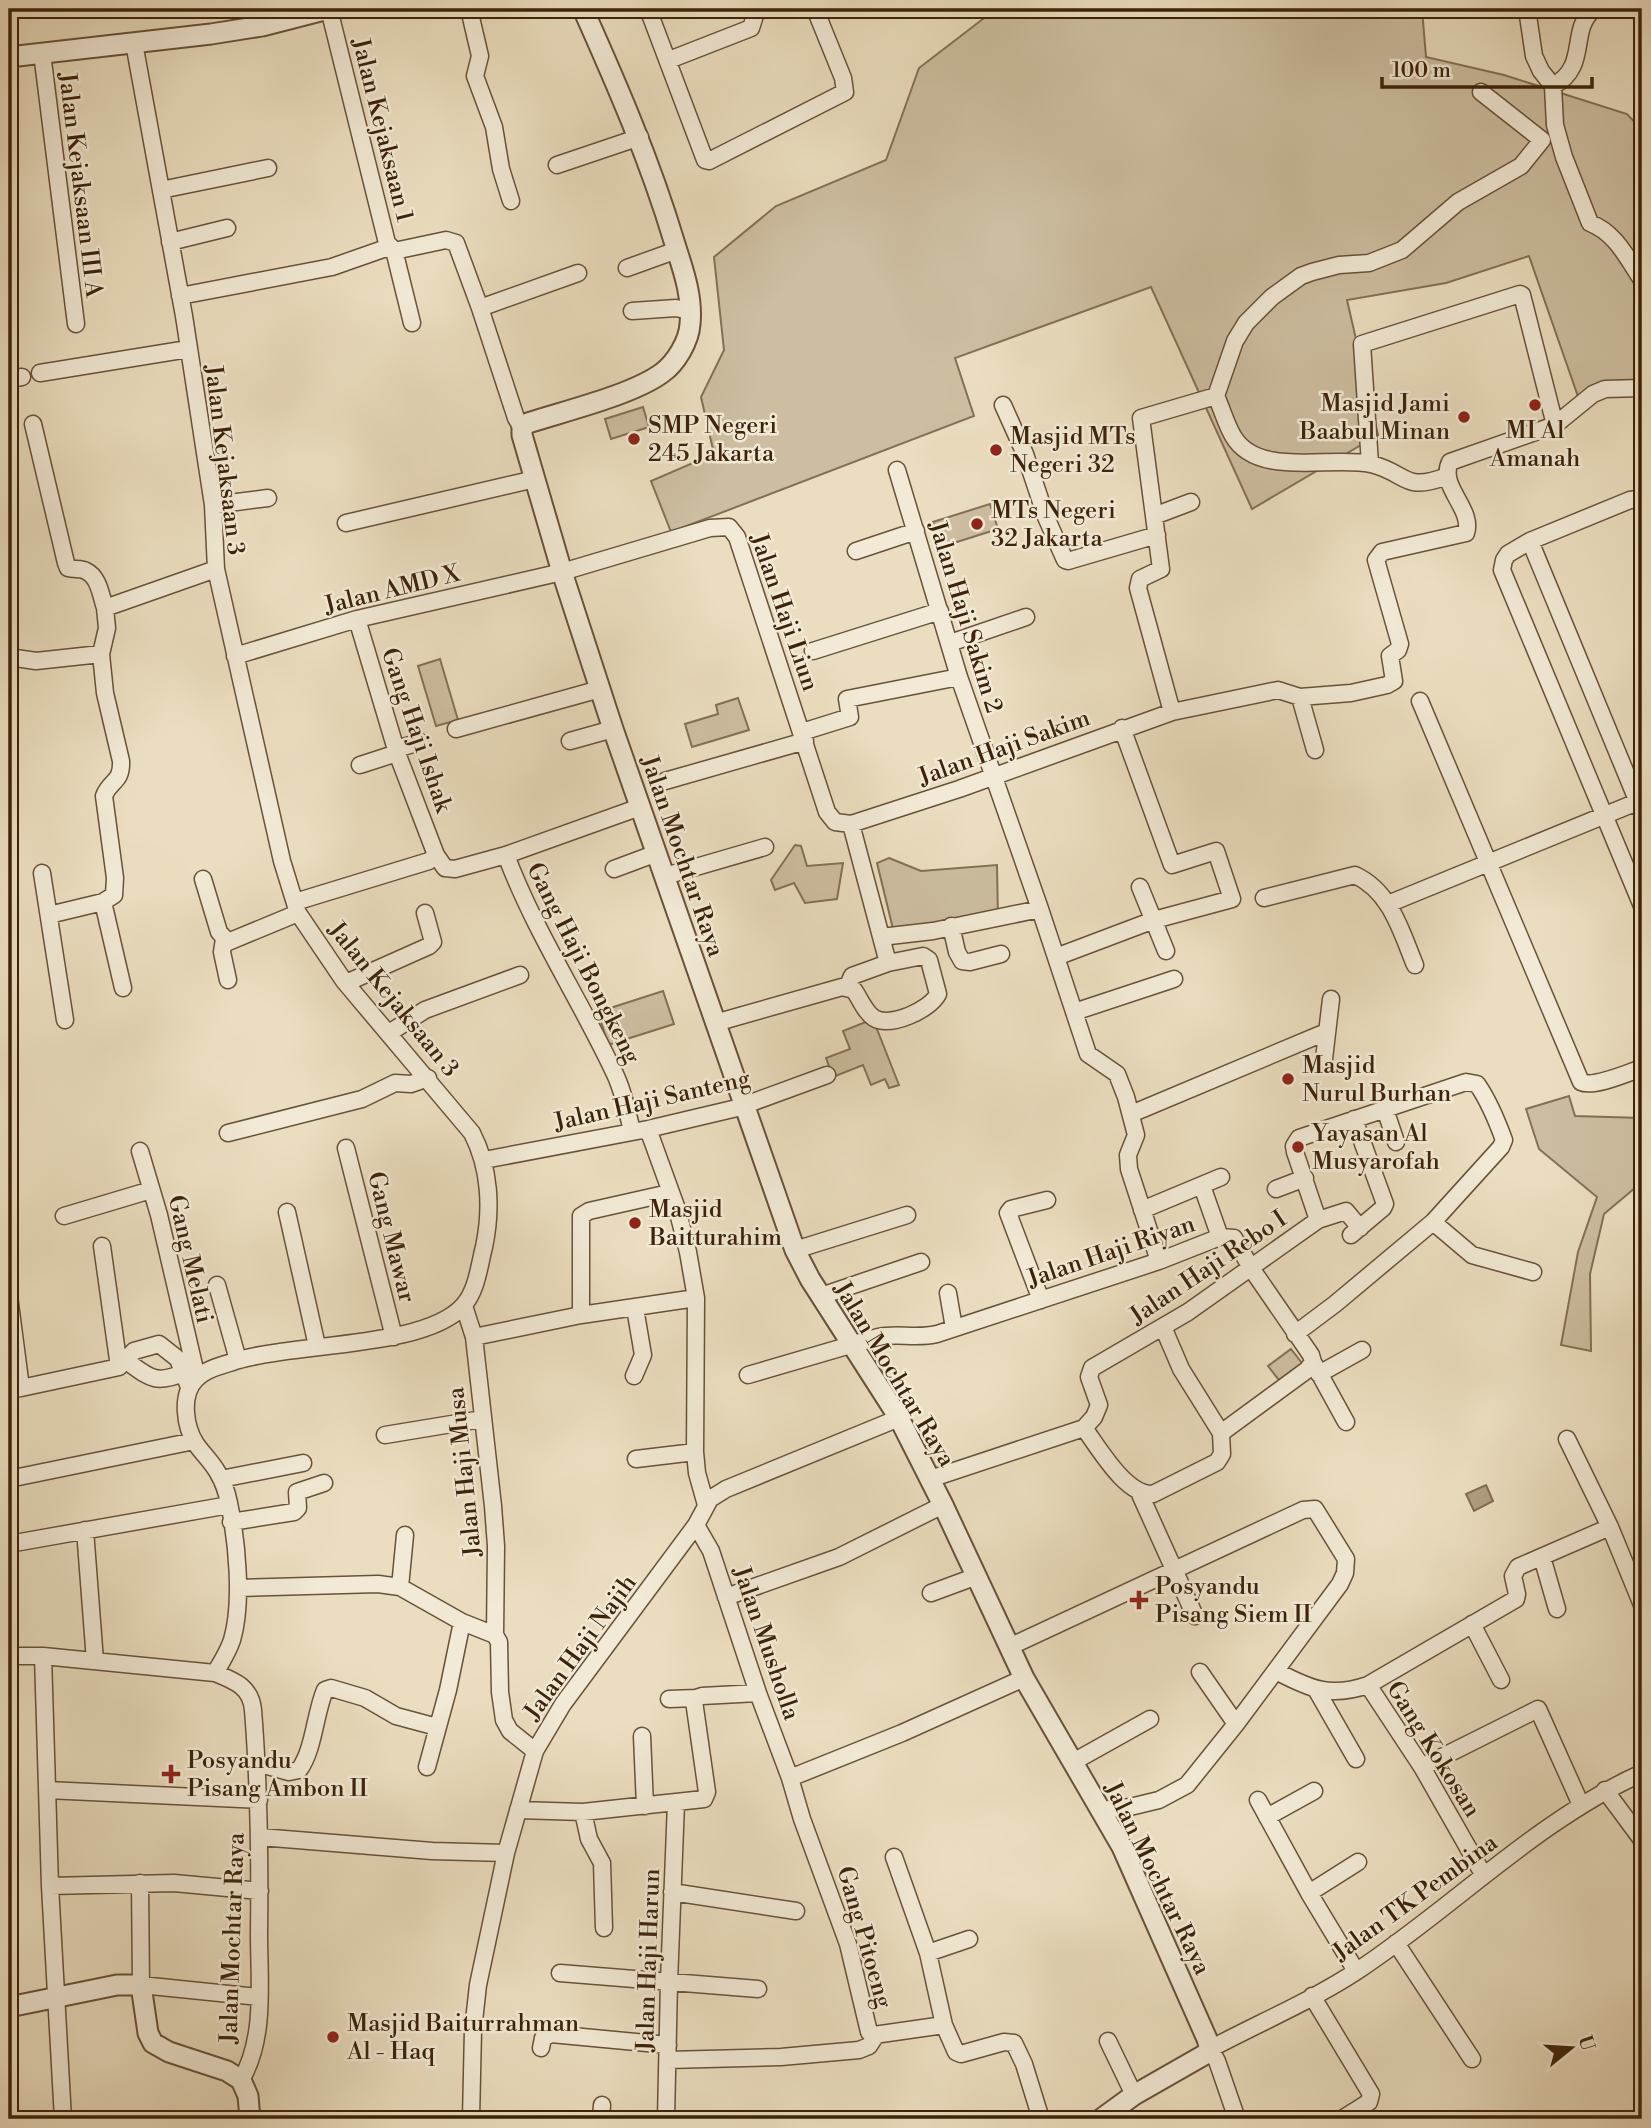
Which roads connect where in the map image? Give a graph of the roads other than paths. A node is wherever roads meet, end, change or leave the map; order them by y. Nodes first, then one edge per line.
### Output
1 (328, 9) edge
2 (469, 9) edge
3 (583, 9) edge
4 (649, 9) edge
5 (757, 9) edge
6 (815, 9) edge
7 (1527, 9) edge
8 (1594, 9) edge
9 (134, 43) junction
10 (42, 53) junction
11 (9, 57) edge
12 (668, 60) junction
13 (1553, 86) junction
14 (1480, 92) dead end
15 (1555, 125) junction
16 (640, 137) junction
17 (1542, 140) junction
18 (558, 165) dead end
19 (268, 167) dead end
20 (161, 190) junction
21 (511, 201) dead end
22 (227, 228) dead end
23 (170, 242) junction
24 (392, 249) junction
25 (677, 250) junction
26 (628, 268) dead end
27 (578, 274) dead end
28 (1642, 280) edge
29 (180, 296) junction
30 (480, 308) junction
31 (632, 311) dead end
32 (690, 311) junction
33 (412, 323) dead end
34 (76, 324) dead end
35 (188, 349) junction
36 (40, 373) dead end
37 (1642, 388) edge
38 (1216, 396) junction
39 (1003, 405) dead end
40 (33, 424) dead end
41 (1555, 425) junction
42 (522, 428) junction
43 (1370, 464) junction
44 (897, 470) dead end
45 (1447, 476) junction
46 (535, 479) junction
47 (268, 498) dead end
48 (1191, 502) dead end
49 (1642, 503) edge
50 (213, 506) junction
51 (1154, 516) junction
52 (346, 523) dead end
53 (916, 531) junction
54 (1157, 535) junction
55 (1530, 541) junction
56 (856, 551) dead end
57 (216, 569) junction
58 (562, 572) junction
59 (106, 608) junction
60 (940, 611) junction
61 (1026, 617) dead end
62 (357, 619) junction
63 (950, 643) junction
64 (813, 651) dead end
65 (101, 654) junction
66 (235, 656) junction
67 (9, 657) edge
68 (959, 677) junction
69 (600, 689) junction
70 (1300, 697) junction
71 (1420, 701) dead end
72 (1172, 712) junction
73 (1122, 728) junction
74 (456, 729) dead end
75 (613, 729) junction
76 (803, 737) junction
77 (570, 741) dead end
78 (419, 742) dead end
79 (1315, 750) dead end
80 (396, 751) junction
81 (360, 765) dead end
82 (994, 776) junction
83 (665, 781) dead end
84 (1641, 804) edge
85 (640, 807) junction
86 (1606, 816) junction
87 (851, 824) junction
88 (765, 847) dead end
89 (657, 853) junction
90 (436, 855) junction
91 (506, 855) junction
92 (1488, 862) junction
93 (614, 869) dead end
94 (42, 873) dead end
95 (665, 876) junction
96 (203, 879) dead end
97 (1140, 887) dead end
98 (1264, 898) dead end
99 (103, 902) junction
100 (1388, 904) junction
101 (1642, 906) edge
102 (296, 907) junction
103 (1040, 909) junction
104 (425, 913) dead end
105 (49, 915) junction
106 (1154, 920) junction
107 (951, 926) junction
108 (880, 937) junction
109 (224, 939) junction
110 (1166, 951) dead end
111 (1001, 954) dead end
112 (1056, 957) junction
113 (888, 963) junction
114 (1415, 965) dead end
115 (520, 975) dead end
116 (1174, 979) dead end
117 (228, 980) dead end
118 (346, 984) junction
119 (122, 988) dead end
120 (847, 988) junction
121 (1331, 999) dead end
122 (1074, 1012) junction
123 (65, 1020) dead end
124 (715, 1023) junction
125 (1326, 1032) junction
126 (389, 1033) junction
127 (1324, 1059) dead end
128 (1642, 1068) edge
129 (827, 1075) dead end
130 (428, 1078) junction
131 (744, 1106) junction
132 (1385, 1108) junction
133 (1131, 1114) junction
134 (1354, 1119) junction
135 (640, 1130) junction
136 (228, 1133) dead end
137 (1396, 1142) dead end
138 (346, 1148) dead end
139 (140, 1151) dead end
140 (484, 1160) junction
141 (1221, 1177) dead end
142 (1305, 1178) junction
143 (1202, 1186) junction
144 (1276, 1189) dead end
145 (151, 1190) junction
146 (669, 1193) junction
147 (1047, 1200) dead end
148 (1142, 1210) junction
149 (287, 1212) dead end
150 (907, 1215) dead end
151 (64, 1216) dead end
152 (1318, 1220) junction
153 (1433, 1222) junction
154 (1220, 1237) junction
155 (102, 1246) dead end
156 (795, 1251) junction
157 (1159, 1261) junction
158 (921, 1262) dead end
159 (1251, 1268) junction
160 (1534, 1272) dead end
161 (217, 1284) dead end
162 (948, 1293) dead end
163 (9, 1296) edge
164 (821, 1296) junction
165 (696, 1298) junction
166 (1041, 1300) junction
167 (464, 1306) junction
168 (635, 1307) junction
169 (581, 1315) junction
170 (1163, 1327) junction
171 (954, 1328) junction
172 (1295, 1334) junction
173 (394, 1337) junction
174 (474, 1337) junction
175 (852, 1344) junction
176 (317, 1346) junction
177 (1362, 1350) dead end
178 (238, 1360) junction
179 (122, 1364) junction
180 (1313, 1369) junction
181 (748, 1375) dead end
182 (634, 1376) dead end
183 (190, 1380) junction
184 (15, 1389) edge
185 (899, 1418) junction
186 (482, 1419) junction
187 (1346, 1422) dead end
188 (1084, 1428) junction
189 (1221, 1433) junction
190 (385, 1434) dead end
191 (1567, 1439) dead end
192 (194, 1441) junction
193 (695, 1452) junction
194 (636, 1459) dead end
195 (303, 1462) dead end
196 (9, 1479) edge
197 (221, 1479) junction
198 (930, 1479) junction
199 (324, 1483) dead end
200 (1139, 1492) junction
201 (229, 1505) junction
202 (706, 1505) junction
203 (943, 1505) junction
204 (231, 1522) junction
205 (696, 1525) junction
206 (1610, 1527) junction
207 (85, 1530) junction
208 (405, 1535) dead end
209 (9, 1544) edge
210 (1542, 1557) junction
211 (1173, 1571) junction
212 (976, 1576) junction
213 (400, 1587) junction
214 (239, 1588) junction
215 (931, 1593) dead end
216 (726, 1597) junction
217 (1642, 1605) edge
218 (1557, 1609) dead end
219 (1195, 1616) dead end
220 (462, 1622) junction
221 (1472, 1624) junction
222 (495, 1635) junction
223 (1009, 1647) junction
224 (9, 1656) edge
225 (43, 1656) junction
226 (95, 1661) junction
227 (1276, 1671) junction
228 (1200, 1672) dead end
229 (215, 1674) junction
230 (1024, 1678) junction
231 (1501, 1680) dead end
232 (1368, 1685) junction
233 (1317, 1691) junction
234 (758, 1693) junction
235 (696, 1698) junction
236 (668, 1699) dead end
237 (1150, 1719) dead end
238 (1236, 1724) junction
239 (437, 1727) junction
240 (642, 1737) dead end
241 (535, 1751) junction
242 (1356, 1759) dead end
243 (1073, 1762) junction
244 (257, 1763) junction
245 (1422, 1767) junction
246 (428, 1768) dead end
247 (1642, 1773) edge
248 (790, 1778) junction
249 (47, 1790) junction
250 (1605, 1790) junction
251 (1314, 1791) dead end
252 (259, 1800) junction
253 (1258, 1800) dead end
254 (676, 1803) junction
255 (645, 1805) junction
256 (1581, 1805) junction
257 (518, 1810) junction
258 (1100, 1810) junction
259 (583, 1812) junction
260 (1267, 1817) junction
261 (802, 1819) joint
262 (260, 1837) junction
263 (1642, 1840) edge
264 (506, 1853) junction
265 (894, 1857) dead end
266 (1358, 1862) dead end
267 (1483, 1874) junction
268 (140, 1883) junction
269 (50, 1886) junction
270 (260, 1891) junction
271 (673, 1892) junction
272 (1309, 1893) junction
273 (796, 1911) dead end
274 (604, 1928) dead end
275 (969, 1939) dead end
276 (1396, 1942) junction
277 (928, 1953) junction
278 (1356, 1971) junction
279 (560, 1973) dead end
280 (668, 1982) junction
281 (141, 1986) junction
282 (758, 1989) dead end
283 (1312, 1996) junction
284 (259, 1997) junction
285 (58, 1998) junction
286 (9, 2007) edge
287 (944, 2025) junction
288 (876, 2035) junction
289 (1108, 2042) dead end
290 (541, 2048) dead end
291 (1210, 2049) junction
292 (668, 2052) junction
293 (1472, 2059) dead end
294 (241, 2080) junction
295 (1134, 2095) junction
296 (1106, 2118) edge
297 (63, 2119) edge
298 (250, 2119) edge
299 (471, 2119) edge
300 (666, 2119) edge
301 (1041, 2119) edge
302 (1237, 2119) edge
303 (1342, 2119) edge

1 - 9 street
1 - 24 street, Jalan Kejaksaan 1
2 - 21 street
3 - 16 street
4 - 12 street
5 - 12 street
6 - 12 street
7 - 13 street
8 - 13 street
9 - 10 street
9 - 20 street, Jalan Kejaksaan 3
10 - 11 street
10 - 34 street, Jalan Kejaksaan III A
13 - 15 street
14 - 17 street
15 - 17 street
15 - 28 street
16 - 18 street
16 - 25 street
17 - 38 street
19 - 20 street
20 - 23 street, Jalan Kejaksaan 3
22 - 23 street
23 - 29 street, Jalan Kejaksaan 3
24 - 29 street
24 - 30 street, Jalan Kejaksaan 1
24 - 33 street
25 - 26 street
25 - 32 street
27 - 30 street
29 - 35 street, Jalan Kejaksaan 3
30 - 42 street, Jalan Kejaksaan 1
31 - 32 street
32 - 42 street
35 - 36 street
35 - 50 street, Jalan Kejaksaan 3
37 - 41 street
38 - 43 street
38 - 51 street
39 - 54 street
40 - 59 street
41 - 43 street
41 - 45 street
42 - 46 street, Jalan Mochtar Raya
43 - 45 street
44 - 53 street, Jalan Haji Sakim 2
45 - 70 street, Jalan Haji Sakim
46 - 52 street
46 - 58 street, Jalan Mochtar Raya
47 - 50 street
48 - 51 street
49 - 55 street
50 - 57 street, Jalan Kejaksaan 3
51 - 54 street
53 - 56 street
53 - 60 street, Jalan Haji Sakim 2
54 - 72 street
55 - 84 street
55 - 86 street
57 - 59 street
57 - 66 street, Jalan Kejaksaan 3
58 - 62 street, Jalan AMD X
58 - 69 street, Jalan Mochtar Raya
58 - 76 street, Jalan Haji Liun
59 - 65 street
60 - 63 street, Jalan Haji Sakim 2
60 - 64 street
61 - 63 street
62 - 66 street, Jalan AMD X
62 - 80 street, Gang Haji Ishak
63 - 68 street, Jalan Haji Sakim 2
65 - 67 street
65 - 99 street
66 - 102 street, Jalan Kejaksaan 3
68 - 76 street
68 - 82 street, Jalan Haji Sakim 2
69 - 74 street
69 - 75 street, Jalan Mochtar Raya
70 - 72 street, Jalan Haji Sakim
70 - 79 street
71 - 92 street
72 - 73 street, Jalan Haji Sakim
73 - 82 street, Jalan Haji Sakim
73 - 106 street
75 - 77 street
75 - 85 street, Jalan Mochtar Raya
76 - 83 street
76 - 87 street, Jalan Haji Liun
78 - 80 street
80 - 81 street
80 - 90 street, Gang Haji Ishak
82 - 87 street, Jalan Haji Sakim
82 - 103 street, Jalan Haji Sakim 2
84 - 86 street
85 - 89 street, Jalan Mochtar Raya
85 - 91 street
86 - 92 street
86 - 101 street
87 - 108 street
88 - 95 street
89 - 93 street
89 - 95 street, Jalan Mochtar Raya
90 - 91 street
90 - 102 street
91 - 135 street, Gang Haji Bongkeng
92 - 100 street
92 - 128 street
94 - 105 street
95 - 124 street, Jalan Mochtar Raya
96 - 109 street
97 - 106 street
98 - 100 street
99 - 105 street
99 - 119 street
100 - 114 street
102 - 109 street
102 - 118 street, Jalan Kejaksaan 3
103 - 107 street
103 - 112 street, Jalan Haji Sakim 2
104 - 118 street
105 - 123 street
106 - 110 street
106 - 112 street
107 - 108 street
107 - 111 street
108 - 113 street
109 - 117 street
112 - 122 street, Jalan Haji Sakim 2
113 - 120 street
113 - 120 street
115 - 126 street
116 - 122 street
118 - 126 street, Jalan Kejaksaan 3
120 - 124 street
121 - 125 street
122 - 133 street, Jalan Haji Sakim 2
124 - 131 street, Jalan Mochtar Raya
125 - 127 street
125 - 133 street
126 - 130 street, Jalan Kejaksaan 3
129 - 131 street, Jalan Haji Santeng
130 - 136 street
130 - 140 street, Jalan Kejaksaan 3
131 - 135 street, Jalan Haji Santeng
131 - 156 street, Jalan Mochtar Raya
132 - 134 street
132 - 137 street
132 - 153 street
133 - 148 street, Jalan Haji Sakim 2
134 - 142 street, Jalan Haji Rebo I
134 - 152 street
135 - 140 street, Jalan Haji Santeng
135 - 146 street, Gang Haji Bongkeng
138 - 173 street, Gang Mawar
139 - 145 street, Gang Melati
140 - 167 street, Jalan Kejaksaan 3
141 - 143 street
142 - 144 street
142 - 152 street, Jalan Haji Rebo I
143 - 148 street
143 - 154 street
145 - 151 street
145 - 183 street, Gang Melati
146 - 165 street, Gang Haji Bongkeng
146 - 169 street
147 - 166 street
148 - 157 street, Jalan Haji Sakim 2
149 - 176 street
150 - 156 street
152 - 159 street, Jalan Haji Rebo I
153 - 160 street
153 - 172 street
154 - 157 street, Jalan Haji Riyan
154 - 159 street, Jalan Haji Riyan
155 - 179 street
156 - 164 street, Jalan Mochtar Raya
157 - 166 street, Jalan Haji Riyan
158 - 164 street
159 - 170 street, Jalan Haji Rebo I
159 - 172 street, Jalan Haji Riyan
161 - 178 street
162 - 171 street
163 - 184 street
164 - 175 street, Jalan Mochtar Raya
165 - 168 street
165 - 193 street, Gang Haji Bongkeng
166 - 171 street, Jalan Haji Riyan
167 - 173 street
167 - 174 street, Jalan Haji Musa
168 - 169 street
168 - 182 street
169 - 174 street
170 - 188 street, Jalan Haji Rebo I
170 - 189 street
171 - 175 street, Jalan Haji Riyan
172 - 180 street, Jalan Haji Riyan
173 - 176 street
174 - 186 street, Jalan Haji Musa
175 - 181 street, Jalan Haji Riyan
175 - 185 street, Jalan Mochtar Raya
176 - 178 street
177 - 180 street
178 - 183 street
179 - 183 street
179 - 183 street
179 - 184 street
180 - 187 street, Jalan Haji Riyan
180 - 189 street
183 - 192 street
185 - 198 street, Jalan Mochtar Raya
185 - 202 street, Jalan Haji Najih
186 - 190 street
186 - 222 street, Jalan Haji Musa
188 - 198 street
188 - 200 street
189 - 200 street
191 - 206 street
192 - 196 street
192 - 197 street
193 - 194 street
193 - 202 street, Gang Haji Bongkeng
195 - 197 street
197 - 201 street
198 - 203 street, Jalan Mochtar Raya
199 - 204 street
200 - 211 street
201 - 204 street
201 - 207 street
202 - 205 street, Jalan Haji Najih
203 - 212 street, Jalan Mochtar Raya
203 - 216 street
204 - 214 street
205 - 216 street, Jalan Musholla
205 - 241 street, Jalan Haji Najih
206 - 210 street
206 - 217 street
207 - 209 street
207 - 226 street
208 - 213 street
210 - 218 street
210 - 221 street
211 - 219 street
211 - 223 street
211 - 227 street
212 - 215 street
212 - 223 street, Jalan Mochtar Raya
213 - 214 street
213 - 220 street
214 - 229 street
216 - 234 street, Jalan Musholla
220 - 222 street
220 - 239 street
221 - 231 street
221 - 232 street
222 - 241 street, Jalan Haji Musa
223 - 230 street, Jalan Mochtar Raya
224 - 225 street
225 - 226 street
225 - 249 street
226 - 229 street
227 - 233 street
227 - 238 street
228 - 238 street
229 - 244 street, Jalan Mochtar Raya
230 - 243 street, Jalan Mochtar Raya
230 - 248 street
232 - 233 street
232 - 245 street, Gang Kokosan
233 - 242 street
234 - 235 street
234 - 248 street, Jalan Musholla
235 - 236 street
235 - 254 street
237 - 243 street
238 - 258 street
239 - 244 street
239 - 246 street
240 - 255 street
241 - 257 street, Jalan Haji Najih
243 - 258 street, Jalan Mochtar Raya
244 - 252 street, Jalan Mochtar Raya
245 - 256 street
245 - 267 street, Gang Kokosan
247 - 250 street, Jalan TK Pembina
248 - 261 street, Jalan Musholla
249 - 252 street
249 - 269 street
250 - 256 street, Jalan TK Pembina
250 - 263 street
251 - 260 street
252 - 262 street, Jalan Mochtar Raya
253 - 260 street
254 - 255 street
254 - 271 street, Jalan Haji Harun
255 - 259 street
256 - 267 street, Jalan TK Pembina
257 - 259 street
257 - 264 street, Jalan Haji Najih
258 - 291 street, Jalan Mochtar Raya
259 - 274 street
260 - 272 street
261 - 288 street, Gang Pitoeng
262 - 264 street
262 - 270 street, Jalan Mochtar Raya
264 - 299 street, Jalan Haji Najih
265 - 277 street
266 - 272 street
267 - 276 street, Jalan TK Pembina
268 - 269 street
268 - 270 street
268 - 281 street
269 - 285 street
270 - 284 street, Jalan Mochtar Raya
271 - 273 street
271 - 280 street, Jalan Haji Harun
272 - 278 street
275 - 277 street
276 - 278 street, Jalan TK Pembina
276 - 293 street
277 - 287 street
278 - 283 street, Jalan TK Pembina
279 - 280 street
280 - 282 street
280 - 292 street, Jalan Haji Harun
281 - 284 street
281 - 285 street
281 - 294 street
283 - 291 street, Jalan TK Pembina
283 - 303 street
284 - 294 street, Jalan Mochtar Raya
285 - 286 street
285 - 297 street
287 - 288 street, Gang Pitoeng
287 - 301 street
288 - 292 street
289 - 295 street
290 - 292 street
291 - 295 street
291 - 302 street
292 - 300 street, Jalan Haji Harun
294 - 298 street, Jalan Mochtar Raya
295 - 296 street

